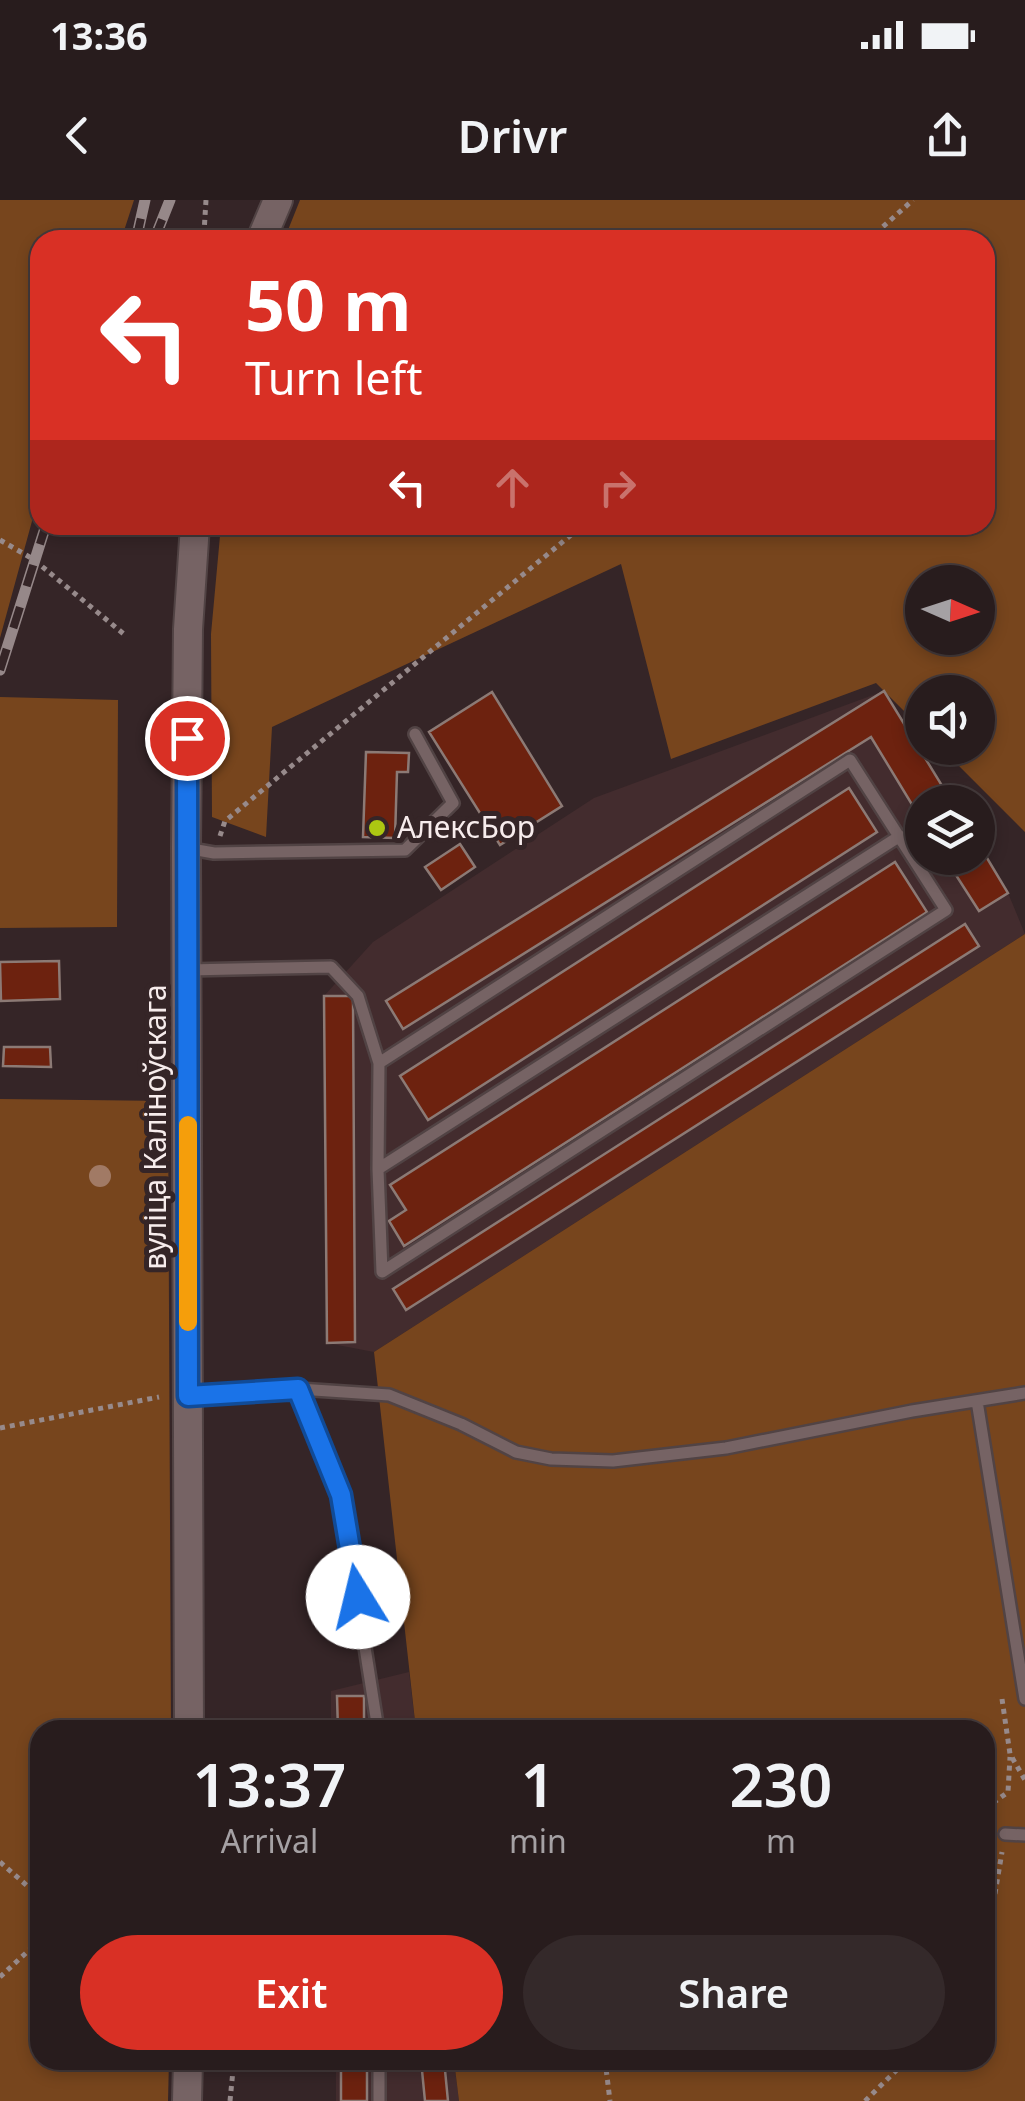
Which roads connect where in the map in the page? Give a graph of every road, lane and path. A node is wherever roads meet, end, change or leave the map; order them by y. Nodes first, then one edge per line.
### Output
1 (206, 200) edge
2 (278, 200) edge
3 (913, 200) edge
4 (204, 230) edge
5 (264, 230) edge
6 (879, 230) edge
7 (194, 535) edge
8 (571, 535) edge
9 (0, 540) edge
10 (126, 635) dead end
11 (416, 734) dead end
12 (900, 836) junction
13 (200, 850) junction
14 (188, 970) junction
15 (379, 1062) junction
16 (378, 1169) junction
17 (298, 1389) junction
18 (1025, 1393) edge
19 (188, 1396) junction
20 (977, 1401) junction
21 (0, 1428) edge
22 (1025, 1698) edge
23 (189, 1720) edge
24 (376, 1720) edge
25 (1010, 1754) dead end
26 (995, 1802) edge
27 (1004, 1834) joint
28 (1025, 1834) edge
29 (0, 1862) edge
30 (30, 1888) edge
31 (995, 1890) edge
32 (30, 1950) edge
33 (0, 1978) edge
34 (188, 2070) edge
35 (233, 2070) edge
36 (379, 2070) edge
37 (606, 2070) edge
38 (897, 2070) edge
39 (187, 2101) edge
40 (230, 2101) edge
41 (379, 2101) edge
42 (610, 2101) edge
43 (864, 2101) edge

1 - 4 path
2 - 5 street
3 - 6 path
7 - 13 street, вуліца Каліноўскага
8 - 13 path
9 - 10 path
11 - 13 lane
12 - 15 lane
12 - 16 lane
12 - 16 lane
13 - 14 street, вуліца Каліноўскага
14 - 15 lane
14 - 19 street, вуліца Каліноўскага
15 - 16 lane
17 - 19 lane
17 - 20 lane
17 - 24 lane
18 - 20 lane
19 - 21 path
19 - 23 street, вуліца Каліноўскага
20 - 22 lane
25 - 26 path
27 - 28 lane
27 - 31 path
29 - 30 path
32 - 33 path
34 - 39 street
35 - 40 path
36 - 41 lane
37 - 42 path
38 - 43 path

